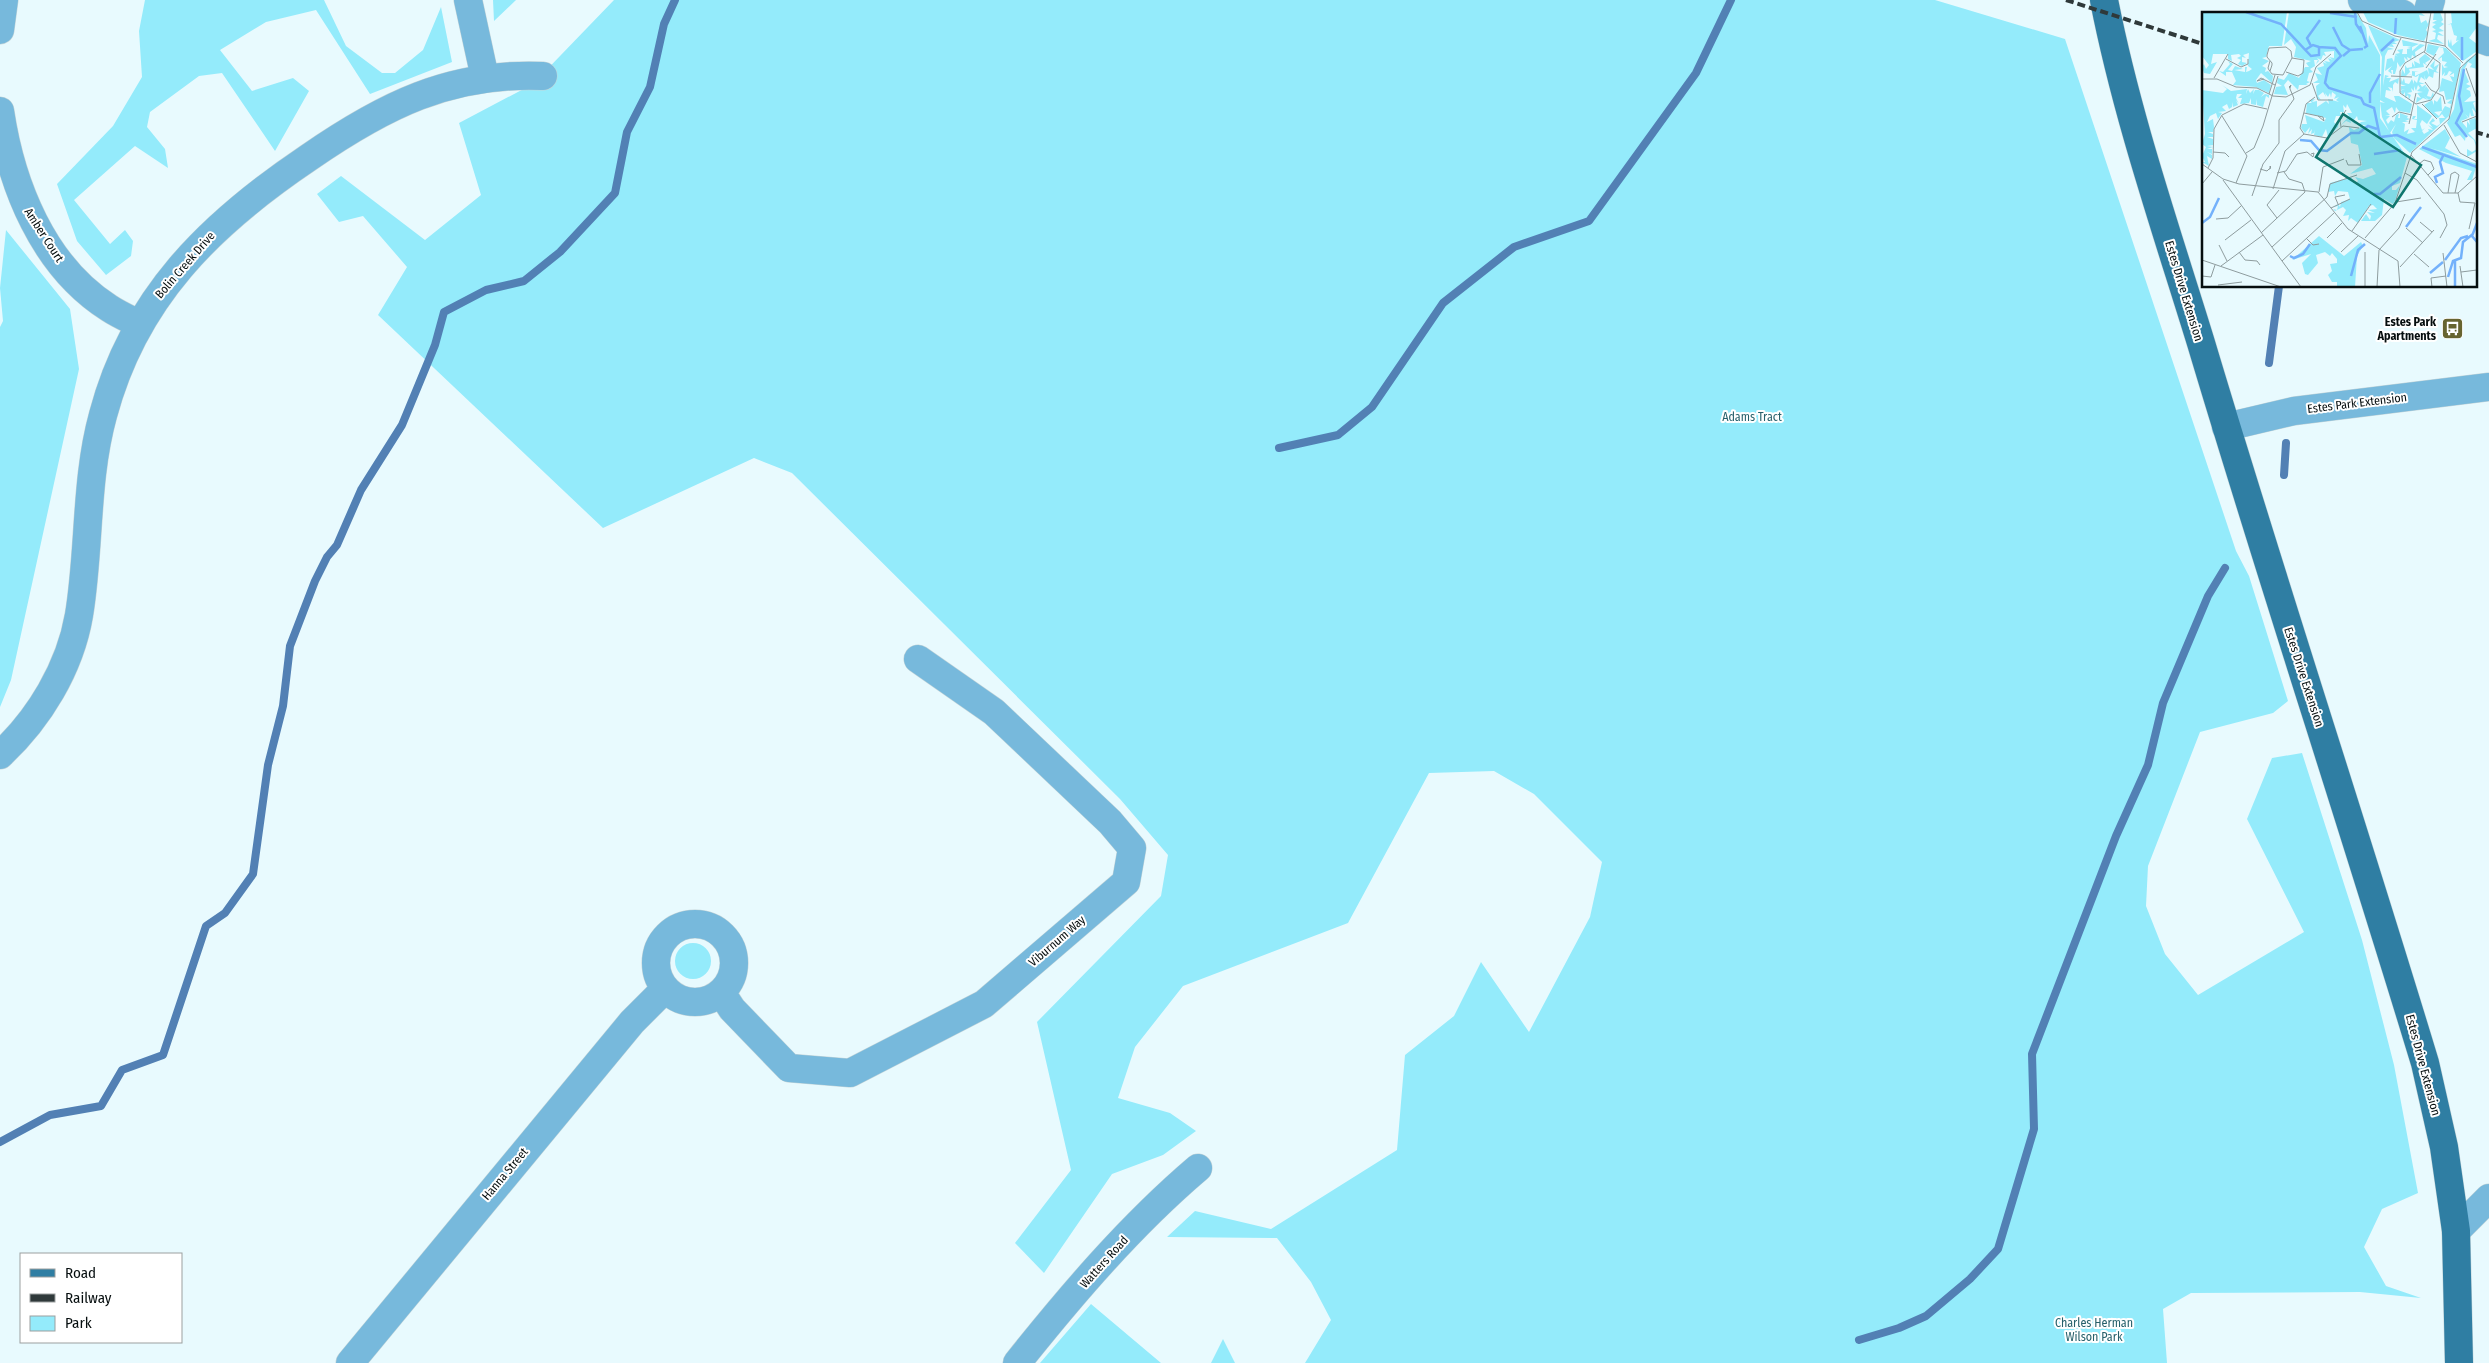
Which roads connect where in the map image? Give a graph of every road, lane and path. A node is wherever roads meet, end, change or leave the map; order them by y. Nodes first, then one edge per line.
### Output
1 (4, 0) edge
2 (468, 0) edge
3 (2104, 0) edge
4 (2362, 0) edge
5 (2432, 0) edge
6 (2397, 12) edge
7 (2428, 12) edge
8 (0, 30) edge
9 (2476, 37) edge
10 (2489, 42) edge
11 (543, 76) dead end
12 (486, 78) junction
13 (0, 111) edge
14 (139, 324) junction
15 (2489, 387) edge
16 (2226, 427) junction
17 (918, 659) dead end
18 (0, 755) edge
19 (665, 989) junction
20 (722, 992) junction
21 (1198, 1168) dead end
22 (2489, 1198) edge
23 (2456, 1231) junction
24 (350, 1363) edge
25 (1017, 1363) edge
26 (2459, 1363) edge

1 - 8 street
2 - 12 street
3 - 16 main road, Estes Drive Extension
4 - 6 street
5 - 7 street
9 - 10 street
11 - 12 street, Bolin Creek Drive
12 - 14 street, Bolin Creek Drive
13 - 14 street, Amber Court
14 - 18 street, Bolin Creek Drive
15 - 16 street, Estes Park Extension
16 - 23 main road, Estes Drive Extension
17 - 20 street, Viburnum Way
19 - 20 street
19 - 20 street
19 - 24 street, Hanna Street
21 - 25 street, Watters Road
22 - 23 street
23 - 26 main road, Estes Drive Extension

